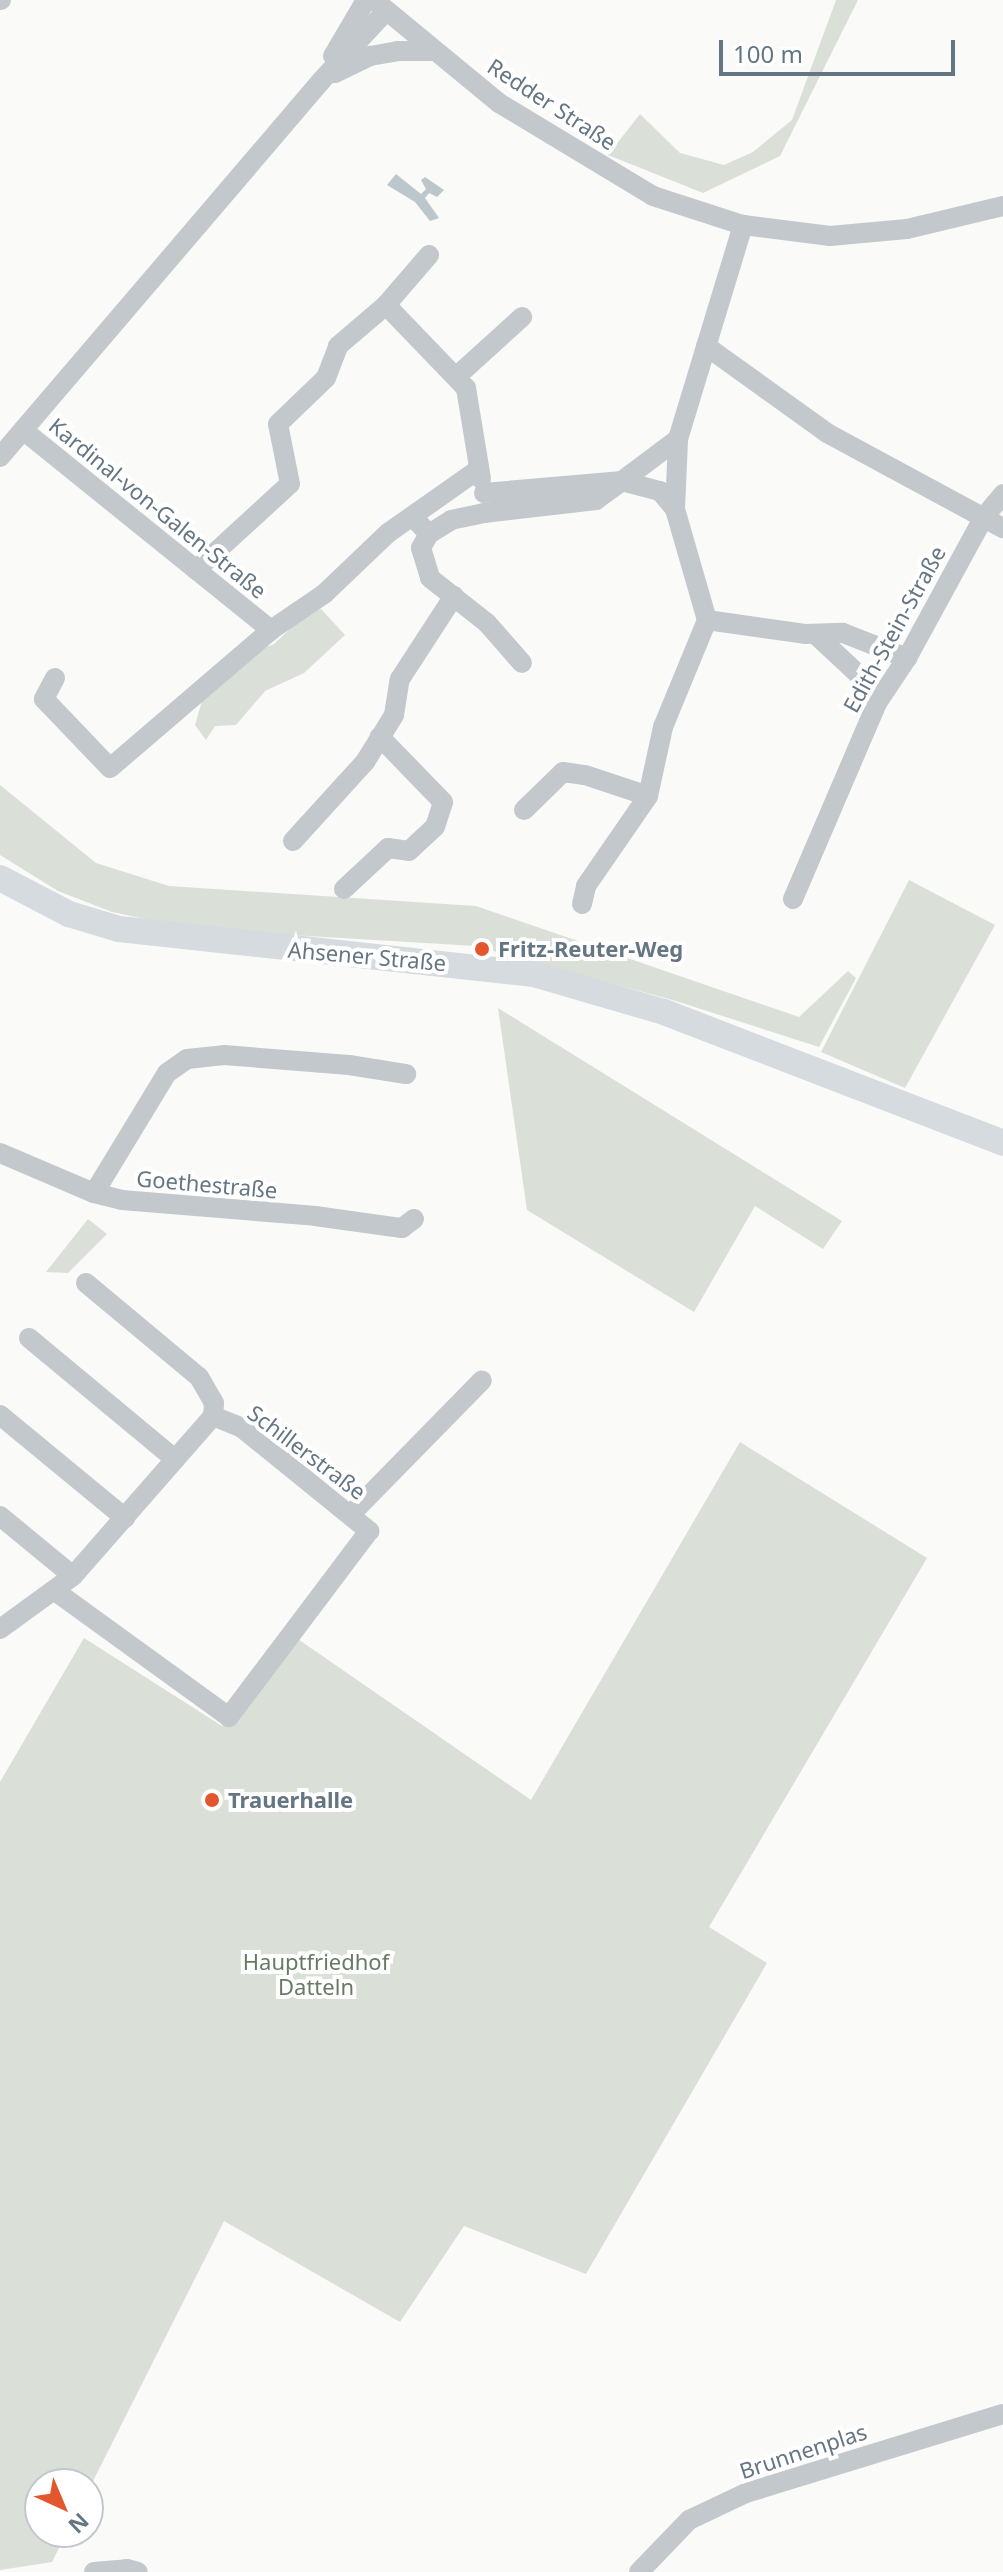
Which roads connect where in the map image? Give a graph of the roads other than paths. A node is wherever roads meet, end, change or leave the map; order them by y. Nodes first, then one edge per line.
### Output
1 (366, 0) edge
2 (380, 5) edge
3 (435, 51) junction
4 (321, 81) junction
5 (1003, 206) edge
6 (743, 225) junction
7 (429, 255) dead end
8 (386, 305) junction
9 (522, 317) dead end
10 (706, 346) junction
11 (457, 376) junction
12 (23, 430) junction
13 (678, 439) junction
14 (1, 454) edge
15 (479, 469) junction
16 (622, 481) junction
17 (1003, 494) edge
18 (484, 503) junction
19 (675, 509) junction
20 (413, 517) junction
21 (984, 517) junction
22 (1003, 528) edge
23 (429, 534) junction
24 (196, 570) junction
25 (454, 596) junction
26 (707, 620) junction
27 (271, 630) junction
28 (815, 634) junction
29 (907, 658) junction
30 (522, 663) dead end
31 (55, 678) dead end
32 (877, 703) junction
33 (380, 737) junction
34 (648, 796) junction
35 (524, 810) dead end
36 (293, 841) dead end
37 (0, 878) edge
38 (344, 889) dead end
39 (793, 899) dead end
40 (582, 904) dead end
41 (406, 1074) dead end
42 (1003, 1143) edge
43 (0, 1153) edge
44 (94, 1193) junction
45 (414, 1219) dead end
46 (86, 1283) dead end
47 (29, 1338) dead end
48 (482, 1380) dead end
49 (0, 1415) edge
50 (213, 1416) junction
51 (175, 1459) junction
52 (351, 1514) junction
53 (0, 1516) edge
54 (125, 1518) junction
55 (73, 1576) junction
56 (55, 1591) junction
57 (0, 1629) edge
58 (1003, 2414) edge
59 (94, 2572) edge
60 (138, 2572) edge
61 (639, 2572) edge

1 - 4 street
2 - 3 street, Redder Straße
2 - 4 street, Redder Straße
3 - 4 street
3 - 6 street, Redder Straße
4 - 12 street, Redder Straße
5 - 6 street, Redder Straße
6 - 10 street
7 - 8 street
8 - 11 street
8 - 24 street
9 - 11 street
10 - 13 street
10 - 21 street
11 - 15 street
12 - 14 street, Redder Straße
12 - 24 street, Kardinal-von-Galen-Straße
13 - 16 street
13 - 19 street
15 - 18 street
15 - 20 street, Kardinal-von-Galen-Straße
16 - 18 street
16 - 19 street
17 - 21 street, Edith-Stein-Straße
18 - 23 street
19 - 26 street
20 - 23 street
20 - 27 street, Kardinal-von-Galen-Straße
21 - 22 street
21 - 29 street, Edith-Stein-Straße
23 - 25 street
24 - 27 street, Kardinal-von-Galen-Straße
25 - 30 street
25 - 33 street
26 - 28 street
26 - 34 street
27 - 31 street
28 - 29 street
28 - 32 street
29 - 32 street, Edith-Stein-Straße
32 - 39 street, Edith-Stein-Straße
33 - 36 street
33 - 38 street
34 - 35 street
34 - 40 street
37 - 42 main road, Ahsener Straße
41 - 44 street
43 - 44 street, Goethestraße
44 - 45 street, Goethestraße
46 - 50 street, Schillerstraße
47 - 51 street
48 - 52 street
49 - 54 street
50 - 51 street, Schillerstraße
50 - 52 street, Schillerstraße
51 - 54 street, Schillerstraße
52 - 56 street, Schillerstraße
53 - 55 street
54 - 55 street, Schillerstraße
55 - 56 street, Schillerstraße
56 - 57 street, Schillerstraße
58 - 61 street, Brunnenplas
59 - 60 street

